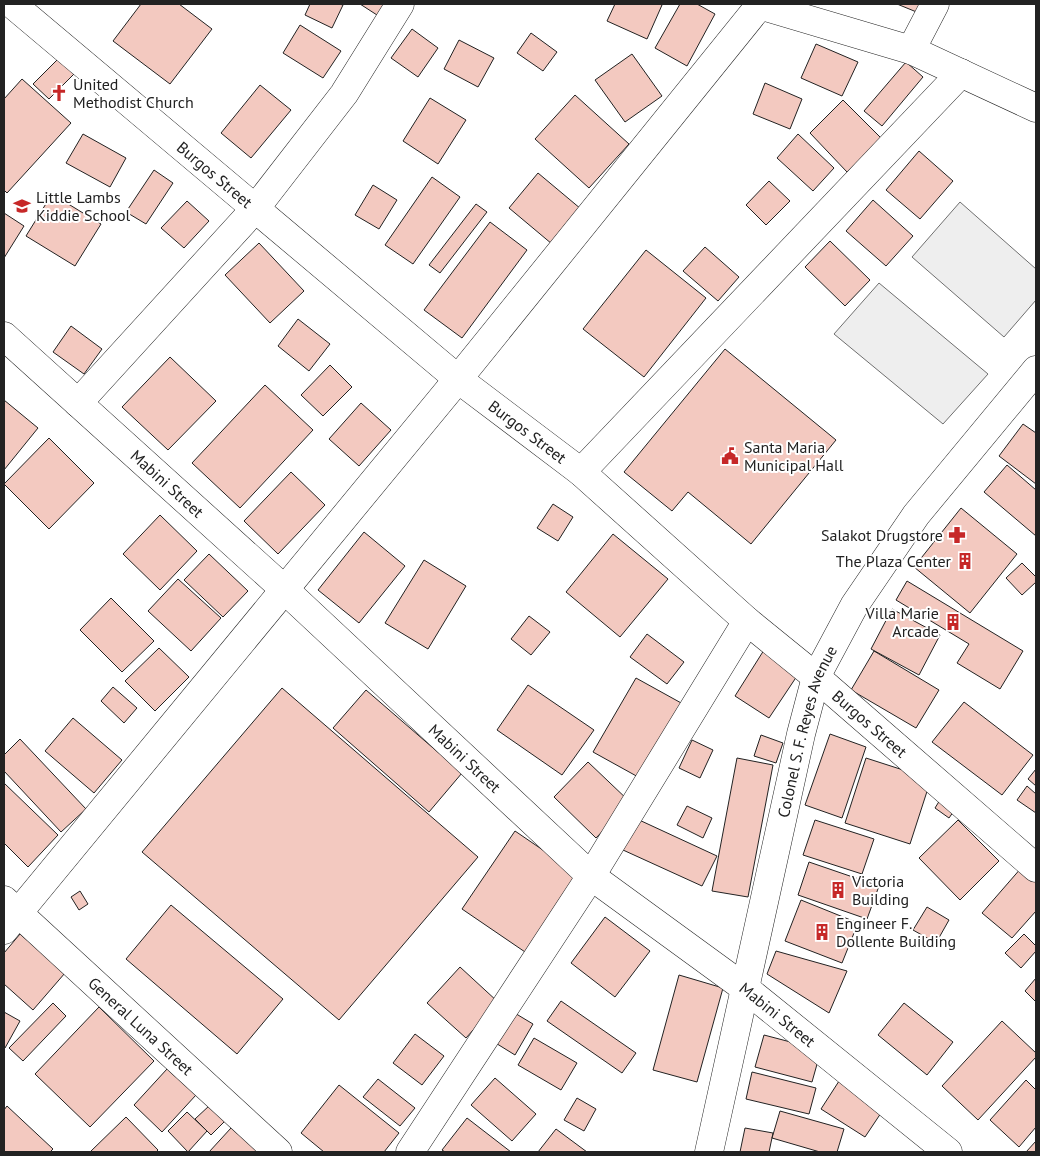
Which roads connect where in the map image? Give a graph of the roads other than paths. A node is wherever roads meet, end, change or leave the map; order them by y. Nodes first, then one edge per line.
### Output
1 (12, 4) edge
2 (400, 4) edge
3 (758, 4) edge
4 (935, 4) edge
5 (911, 50) junction
6 (961, 73) junction
7 (1036, 108) edge
8 (255, 209) junction
9 (4, 336) edge
10 (458, 379) junction
11 (1034, 379) edge
12 (78, 403) junction
13 (581, 472) junction
14 (285, 590) junction
15 (747, 621) junction
16 (816, 677) junction
17 (1036, 868) edge
18 (591, 876) junction
19 (9, 915) edge
20 (746, 989) junction
21 (278, 1152) edge
22 (410, 1152) edge
23 (709, 1152) edge
24 (948, 1152) edge

1 - 8 street, Burgos Street
2 - 8 street
3 - 5 street
3 - 10 street
4 - 5 street
5 - 6 street
6 - 7 street
6 - 13 street
8 - 10 street, Burgos Street
8 - 12 street
9 - 12 street, Mabini Street
10 - 13 street, Burgos Street
10 - 14 street
11 - 16 street, Colonel S. F. Reyes Avenue
12 - 14 street, Mabini Street
13 - 15 street, Burgos Street
14 - 18 street, Mabini Street
14 - 19 street
15 - 16 street, Burgos Street
15 - 18 street
16 - 17 street, Burgos Street
16 - 20 street, Colonel S. F. Reyes Avenue
18 - 20 street, Mabini Street
18 - 22 street
19 - 21 street, General Luna Street
20 - 23 street, Colonel S. F. Reyes Avenue
20 - 24 street, Mabini Street

